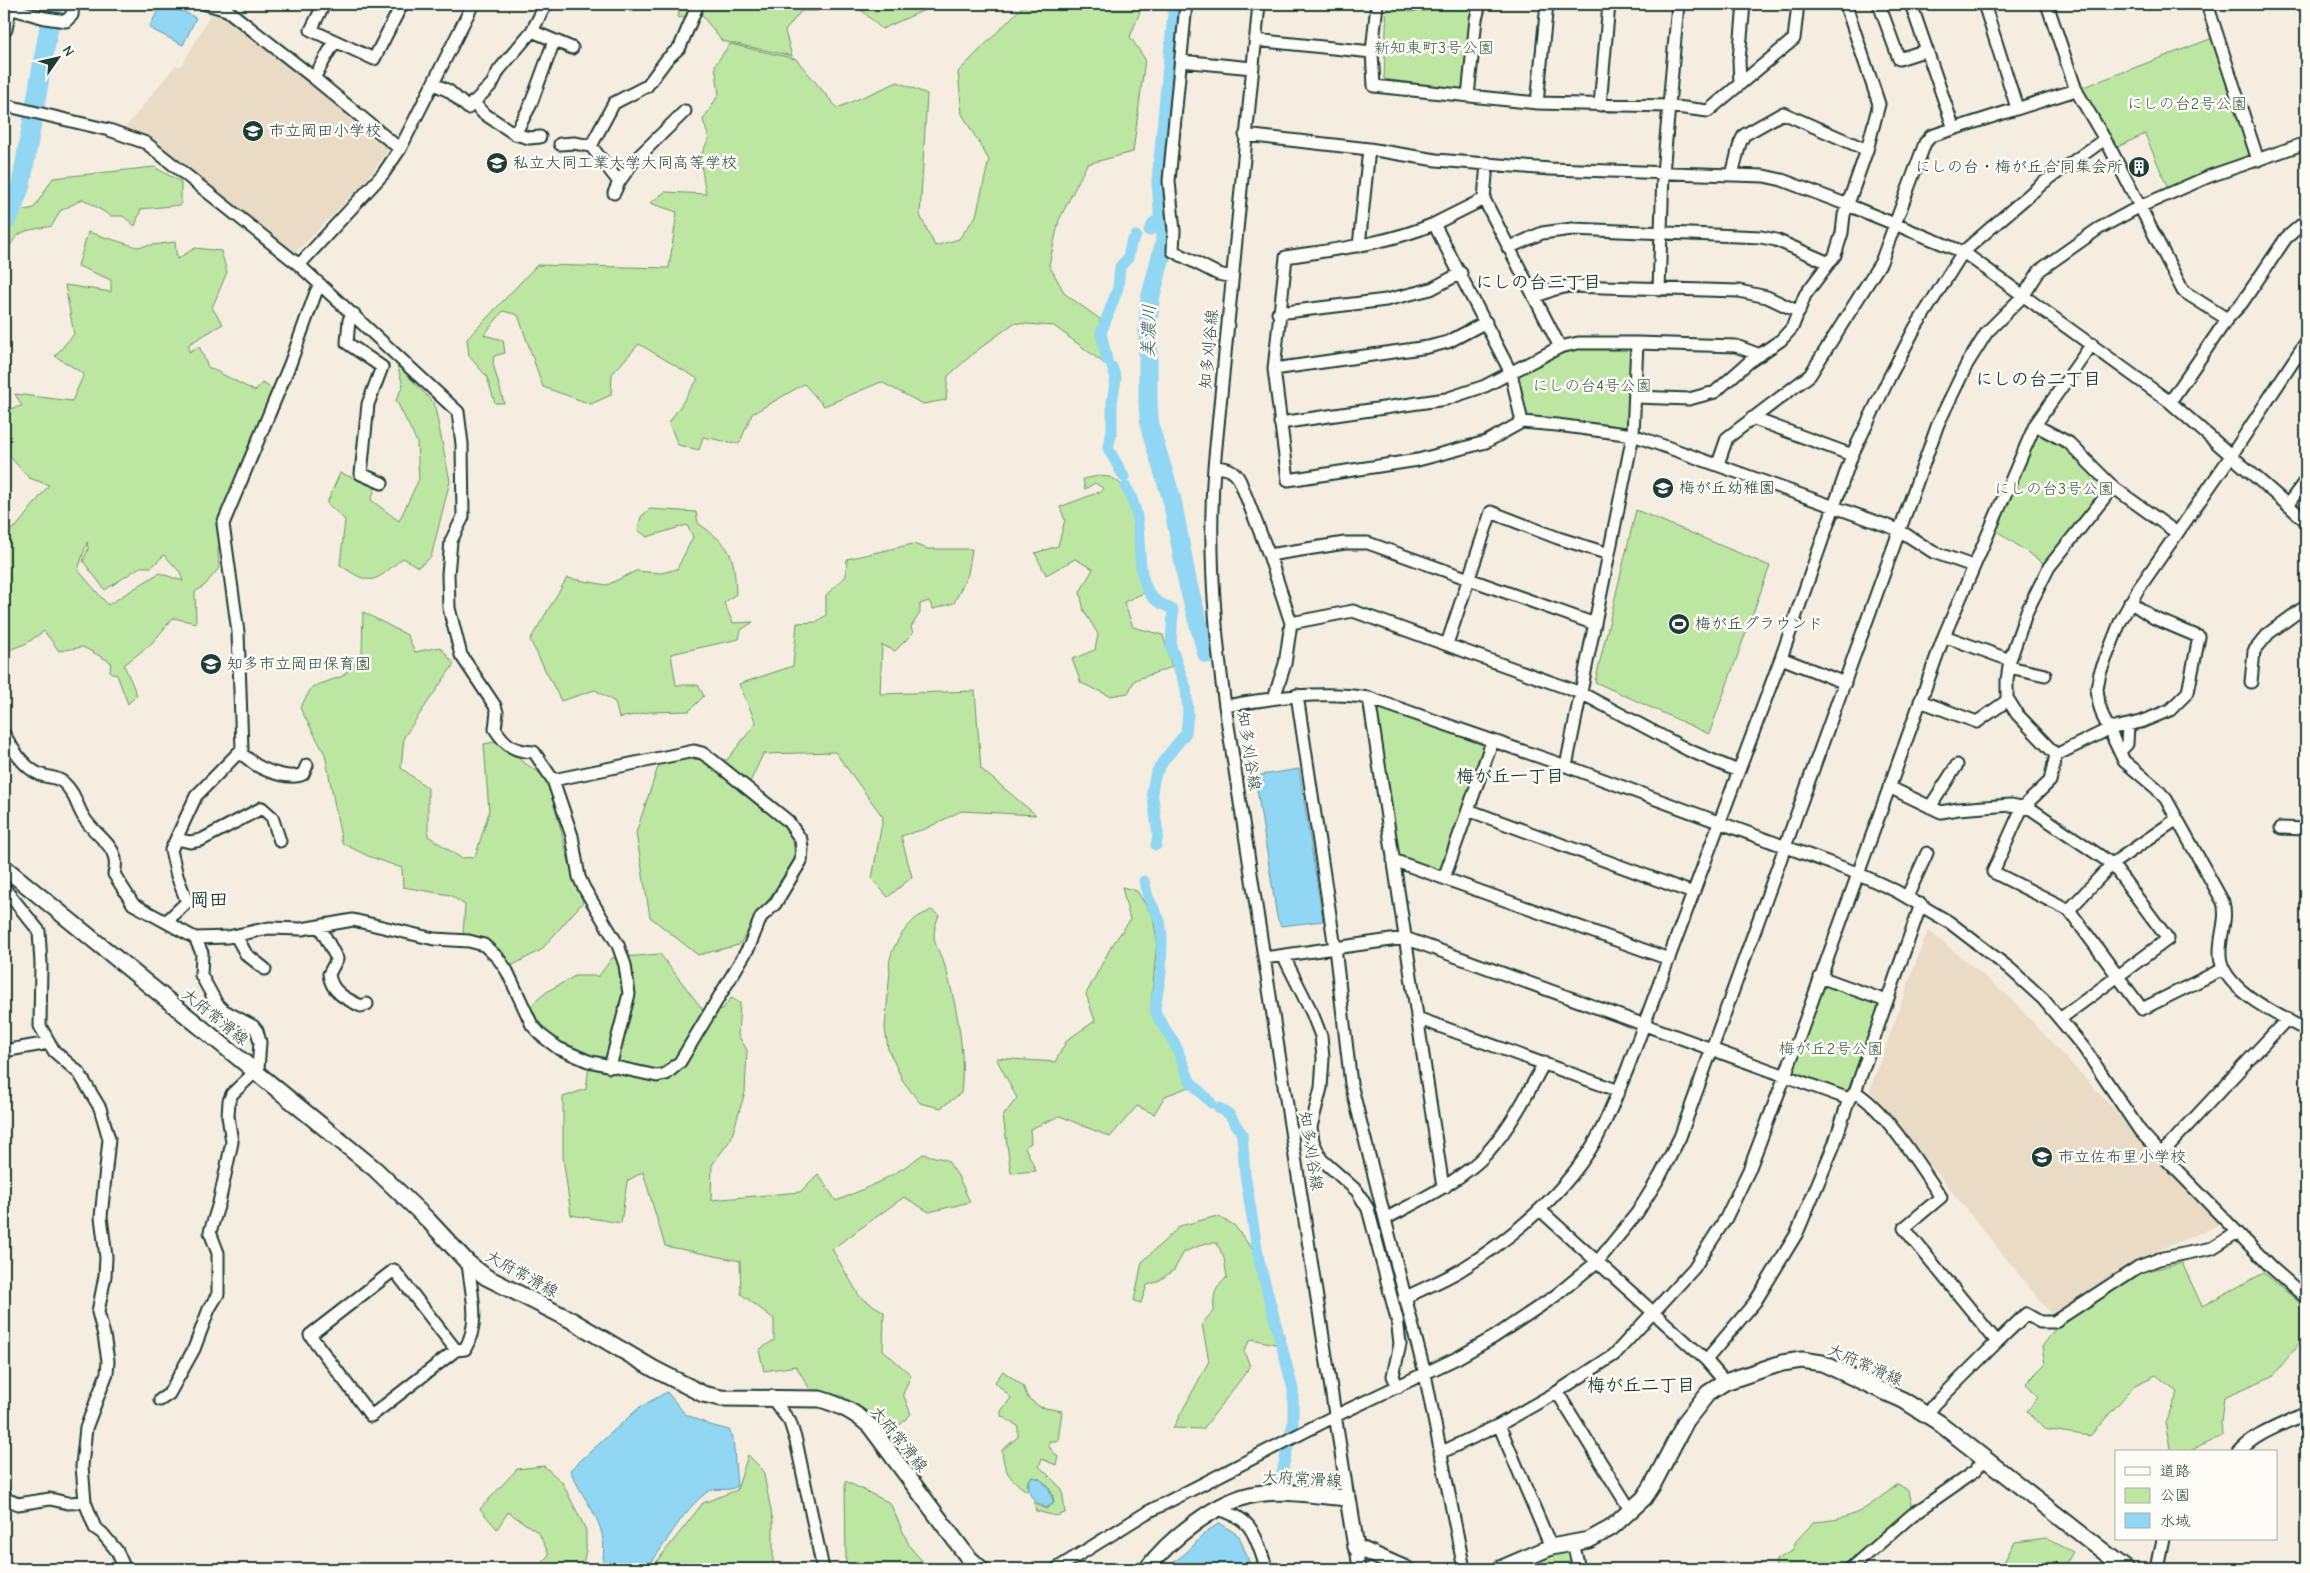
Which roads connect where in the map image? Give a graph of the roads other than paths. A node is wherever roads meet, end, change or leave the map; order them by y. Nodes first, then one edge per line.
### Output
1 (72, 4) edge
2 (206, 4) edge
3 (324, 4) edge
4 (402, 4) edge
5 (473, 4) edge
6 (546, 4) edge
7 (698, 4) edge
8 (1186, 4) edge
9 (1259, 4) edge
10 (1377, 4) edge
11 (1480, 4) edge
12 (1547, 4) edge
13 (1609, 4) edge
14 (1678, 4) edge
15 (1744, 4) edge
16 (1798, 4) edge
17 (1842, 4) edge
18 (1879, 4) edge
19 (1911, 4) edge
20 (1984, 4) edge
21 (2047, 4) edge
22 (2207, 4) edge
23 (9, 6) edge
24 (229, 7) edge
25 (4, 29) edge
26 (532, 31) junction
27 (1255, 40) junction
28 (554, 41) junction
29 (335, 42) junction
30 (572, 48) dead end
31 (1927, 50) junction
32 (1372, 52) junction
33 (1181, 61) junction
34 (1252, 68) junction
35 (314, 78) junction
36 (434, 84) junction
37 (1740, 84) junction
38 (2076, 90) junction
39 (1468, 96) junction
40 (473, 102) junction
41 (1537, 102) junction
42 (4, 105) edge
43 (1600, 105) junction
44 (1668, 106) junction
45 (2017, 108) junction
46 (685, 111) dead end
47 (1954, 129) junction
48 (515, 134) junction
49 (1245, 135) junction
50 (540, 137) dead end
51 (2105, 139) junction
52 (2306, 143) edge
53 (560, 144) dead end
54 (591, 146) junction
55 (400, 149) junction
56 (1369, 149) junction
57 (1867, 150) junction
58 (2258, 160) junction
59 (1487, 163) junction
60 (1663, 172) junction
61 (1732, 174) junction
62 (1484, 200) junction
63 (1848, 205) junction
64 (2139, 207) junction
65 (2306, 221) edge
66 (1434, 224) junction
67 (1893, 224) junction
68 (1661, 232) junction
69 (1358, 246) junction
70 (1508, 248) junction
71 (1963, 252) junction
72 (1829, 262) junction
73 (299, 265) junction
74 (1461, 273) junction
75 (1232, 277) junction
76 (321, 285) junction
77 (1659, 290) junction
78 (2024, 295) junction
79 (1534, 297) junction
80 (1799, 312) junction
81 (1278, 313) junction
82 (354, 314) junction
83 (2227, 319) junction
84 (1486, 322) junction
85 (2306, 342) edge
86 (1637, 343) junction
87 (2092, 344) junction
88 (1560, 347) junction
89 (1760, 355) junction
90 (1274, 369) junction
91 (1511, 373) junction
92 (1636, 397) junction
93 (2170, 402) junction
94 (1752, 418) junction
95 (1522, 422) junction
96 (1280, 423) junction
97 (2035, 425) junction
98 (1633, 435) junction
99 (1852, 455) junction
100 (2232, 456) junction
101 (1718, 464) junction
102 (1214, 466) junction
103 (2306, 480) edge
104 (382, 483) dead end
105 (2113, 487) junction
106 (2288, 504) junction
107 (1834, 506) junction
108 (2306, 520) edge
109 (1899, 530) junction
110 (2177, 533) junction
111 (1609, 554) junction
112 (1269, 555) junction
113 (1973, 566) junction
114 (1469, 578) junction
115 (2130, 602) junction
116 (2306, 606) edge
117 (1291, 623) junction
118 (1595, 624) junction
119 (1944, 636) junction
120 (1447, 644) junction
121 (1781, 658) junction
122 (2009, 664) junction
123 (2045, 676) dead end
124 (2251, 682) dead end
125 (1845, 683) junction
126 (1581, 692) junction
127 (1297, 695) junction
128 (1274, 698) junction
129 (1369, 698) junction
130 (2008, 700) junction
131 (1920, 701) junction
132 (1226, 706) junction
133 (2128, 725) junction
134 (2109, 729) junction
135 (4, 734) edge
136 (1492, 742) junction
137 (2120, 751) junction
138 (240, 753) junction
139 (2056, 755) junction
140 (307, 765) dead end
141 (1958, 765) dead end
142 (1566, 766) junction
143 (1738, 772) junction
144 (553, 780) junction
145 (1889, 787) junction
146 (1930, 807) junction
147 (2023, 807) junction
148 (1468, 810) junction
149 (2177, 819) junction
150 (1720, 822) junction
151 (2281, 828) dead end
152 (2306, 829) edge
153 (177, 839) junction
154 (280, 841) dead end
155 (1785, 846) junction
156 (1928, 853) dead end
157 (1393, 860) junction
158 (2112, 864) junction
159 (4, 867) edge
160 (1857, 873) junction
161 (1444, 878) junction
162 (4, 888) edge
163 (1693, 893) junction
164 (1907, 897) junction
165 (1921, 904) junction
166 (2069, 910) junction
167 (165, 921) junction
168 (320, 926) junction
169 (236, 936) junction
170 (195, 938) junction
171 (1405, 938) junction
172 (1335, 948) junction
173 (1284, 957) junction
174 (1264, 958) junction
175 (1669, 958) junction
176 (265, 969) dead end
177 (2224, 969) junction
178 (2118, 976) junction
179 (1820, 977) junction
180 (1886, 1001) junction
181 (367, 1004) dead end
182 (1417, 1018) junction
183 (2060, 1019) junction
184 (2287, 1019) junction
185 (1644, 1024) junction
186 (2306, 1030) edge
187 (49, 1043) junction
188 (1712, 1049) junction
189 (4, 1054) edge
190 (1544, 1063) junction
191 (610, 1067) junction
192 (256, 1072) junction
193 (1785, 1076) junction
194 (1619, 1091) junction
195 (1852, 1096) junction
196 (1311, 1127) junction
197 (1291, 1128) junction
198 (2161, 1154) junction
199 (1445, 1186) junction
200 (1540, 1210) junction
201 (1385, 1219) junction
202 (2236, 1233) junction
203 (1598, 1261) junction
204 (468, 1264) junction
205 (1404, 1298) junction
206 (2306, 1298) edge
207 (1654, 1312) junction
208 (1997, 1342) junction
209 (456, 1350) junction
210 (1706, 1360) junction
211 (1424, 1374) junction
212 (1725, 1382) junction
213 (1398, 1388) junction
214 (1557, 1392) junction
215 (771, 1397) junction
216 (160, 1400) dead end
217 (2306, 1413) edge
218 (1927, 1415) junction
219 (1335, 1416) junction
220 (1499, 1425) junction
221 (2241, 1450) edge
222 (1440, 1453) junction
223 (1986, 1458) junction
224 (4, 1493) edge
225 (1348, 1498) junction
226 (85, 1502) junction
227 (1218, 1509) junction
228 (1631, 1511) junction
229 (2163, 1540) edge
230 (1573, 1542) junction
231 (1356, 1547) junction
232 (1551, 1547) junction
233 (125, 1569) edge
234 (822, 1569) edge
235 (981, 1569) edge
236 (1056, 1569) edge
237 (1147, 1569) edge
238 (1267, 1569) edge
239 (1359, 1569) edge
240 (1406, 1569) edge
241 (1464, 1569) edge
242 (1500, 1569) edge
243 (1579, 1569) edge
244 (1850, 1569) edge
245 (2126, 1569) edge
246 (2157, 1569) edge

1 - 23 street
2 - 24 street
3 - 29 street
4 - 29 street
5 - 36 street
6 - 26 street
7 - 54 street
8 - 33 street
9 - 27 street, 知多刈谷線
10 - 32 street
11 - 39 street
12 - 41 street
13 - 43 street
14 - 44 street
15 - 37 street
16 - 37 street
17 - 57 street
18 - 31 street
19 - 31 street
20 - 45 street
21 - 38 street
22 - 58 street
23 - 25 main road
24 - 35 street
26 - 28 street
26 - 40 street
27 - 32 street
27 - 34 street, 知多刈谷線
28 - 30 street
28 - 48 street
29 - 35 street
31 - 47 street
32 - 39 street
33 - 34 street
33 - 75 street
34 - 49 street, 知多刈谷線
35 - 55 street
36 - 40 street
36 - 55 street
37 - 44 street
38 - 45 street
38 - 51 street
39 - 41 street
40 - 48 street
41 - 43 street
42 - 73 street
43 - 44 street
44 - 60 street
45 - 47 street
46 - 54 street
47 - 67 street
48 - 50 street
49 - 56 street
49 - 75 street, 知多刈谷線
51 - 64 street
51 - 71 street
52 - 58 street
53 - 54 street
55 - 73 street
56 - 59 street
56 - 69 street
57 - 61 street
57 - 63 street
58 - 64 street
59 - 60 street
59 - 62 street
60 - 61 street
60 - 68 street
61 - 63 street
62 - 66 street
62 - 70 street
63 - 67 street
63 - 72 street
64 - 78 street
64 - 83 street
65 - 83 street
66 - 69 street
66 - 74 street
67 - 71 street
67 - 94 street
68 - 70 street
68 - 72 street
68 - 77 street
69 - 81 street
70 - 79 street
71 - 78 street
71 - 99 street
72 - 80 street
73 - 76 street
74 - 81 street
74 - 84 street
75 - 102 street, 知多刈谷線
76 - 82 street
76 - 138 street
77 - 79 street
77 - 80 street
78 - 87 street
78 - 109 street
79 - 88 street
80 - 89 street
81 - 90 street
82 - 104 street
82 - 144 street
83 - 93 street
84 - 90 street
84 - 91 street
85 - 100 street
86 - 88 street
86 - 89 street
86 - 92 street
87 - 93 street
87 - 97 street
88 - 91 street
89 - 92 street
90 - 96 street
91 - 95 street
91 - 96 street
92 - 98 street
93 - 100 street
94 - 99 street
94 - 101 street
95 - 96 street
95 - 98 street
97 - 105 street
97 - 113 street
98 - 101 street
98 - 111 street
99 - 107 street
100 - 106 street
100 - 110 street
101 - 107 street
102 - 112 street
102 - 132 street, 知多刈谷線
103 - 106 street
105 - 110 street
105 - 122 street
106 - 108 street
107 - 109 street
107 - 121 street
109 - 113 street
109 - 125 street
110 - 115 street
111 - 114 street
111 - 118 street
112 - 114 street
112 - 117 street
113 - 119 street
114 - 118 street
114 - 120 street
115 - 133 street
115 - 134 street
116 - 124 street
117 - 120 street
117 - 128 street
118 - 126 street
119 - 122 street
119 - 131 street
120 - 126 street
121 - 125 street
121 - 143 street
122 - 123 street
122 - 130 street
125 - 155 street
126 - 142 street
126 - 143 street
127 - 128 street
127 - 129 street
127 - 172 street
128 - 132 street
129 - 136 street
129 - 157 street
130 - 131 street
130 - 139 street
131 - 145 street
132 - 174 street, 知多刈谷線
133 - 134 street
133 - 137 street
134 - 137 street
134 - 139 street
135 - 167 street
136 - 142 street
136 - 148 street
137 - 149 street
138 - 140 street
138 - 153 street
139 - 147 street
141 - 146 street
142 - 150 street
143 - 150 street
144 - 191 street
144 - 191 street
145 - 146 street
145 - 160 street
146 - 147 street
147 - 158 street
147 - 166 street
148 - 161 street
148 - 163 street
149 - 158 street
149 - 177 street
150 - 155 street
150 - 163 street
151 - 152 street
153 - 154 street
153 - 167 street
155 - 160 street
155 - 188 street
156 - 164 street
157 - 161 street
157 - 171 street
158 - 166 street
158 - 178 street
159 - 192 main road, 大府常滑線
160 - 164 street
160 - 179 street
161 - 175 street
162 - 187 street
163 - 175 street
164 - 165 street
165 - 180 street
165 - 183 street
166 - 178 street
167 - 170 street
168 - 169 street
168 - 181 street
168 - 191 street
169 - 170 street
169 - 176 street
170 - 192 street
171 - 172 street
171 - 182 street
171 - 185 street
172 - 173 street
172 - 201 street
173 - 174 street
173 - 196 street
174 - 197 street, 知多刈谷線
175 - 185 street
177 - 178 street
177 - 184 street
178 - 183 street
179 - 180 street
179 - 193 street
180 - 195 street
182 - 190 street
182 - 199 street
183 - 198 street
184 - 186 street
184 - 198 street
185 - 188 street
185 - 194 street
187 - 189 street
187 - 226 street
188 - 193 street
188 - 203 street
190 - 194 street
190 - 199 street
192 - 204 main road, 大府常滑線
192 - 216 street
193 - 195 street
193 - 207 street
194 - 200 street
195 - 208 street
195 - 210 street
196 - 197 street
196 - 213 street
197 - 219 street, 知多刈谷線
198 - 202 street
199 - 201 street
200 - 203 street
200 - 205 street
201 - 205 street
202 - 206 street
202 - 208 street
203 - 207 street
203 - 211 street
204 - 209 street
204 - 215 main road, 大府常滑線
205 - 211 street
207 - 210 street
207 - 214 street
208 - 218 street
209 - 209 street
210 - 212 street
211 - 213 street
211 - 222 street
212 - 218 main road, 大府常滑線
212 - 228 main road, 大府常滑線
213 - 219 street
214 - 220 street
214 - 228 street
215 - 234 street
215 - 235 main road, 大府常滑線
217 - 221 street
218 - 223 main road, 大府常滑線
219 - 225 street, 知多刈谷線
219 - 236 street
220 - 222 street
220 - 232 street
222 - 241 street
223 - 244 street
223 - 245 main road, 大府常滑線
224 - 226 street
225 - 227 main road, 大府常滑線
225 - 231 main road, 大府常滑線
226 - 233 street
227 - 237 main road, 大府常滑線
227 - 238 street
228 - 230 main road, 大府常滑線
229 - 246 street
230 - 232 main road, 大府常滑線
230 - 243 street
231 - 239 street
231 - 240 main road
232 - 242 main road, 大府常滑線

